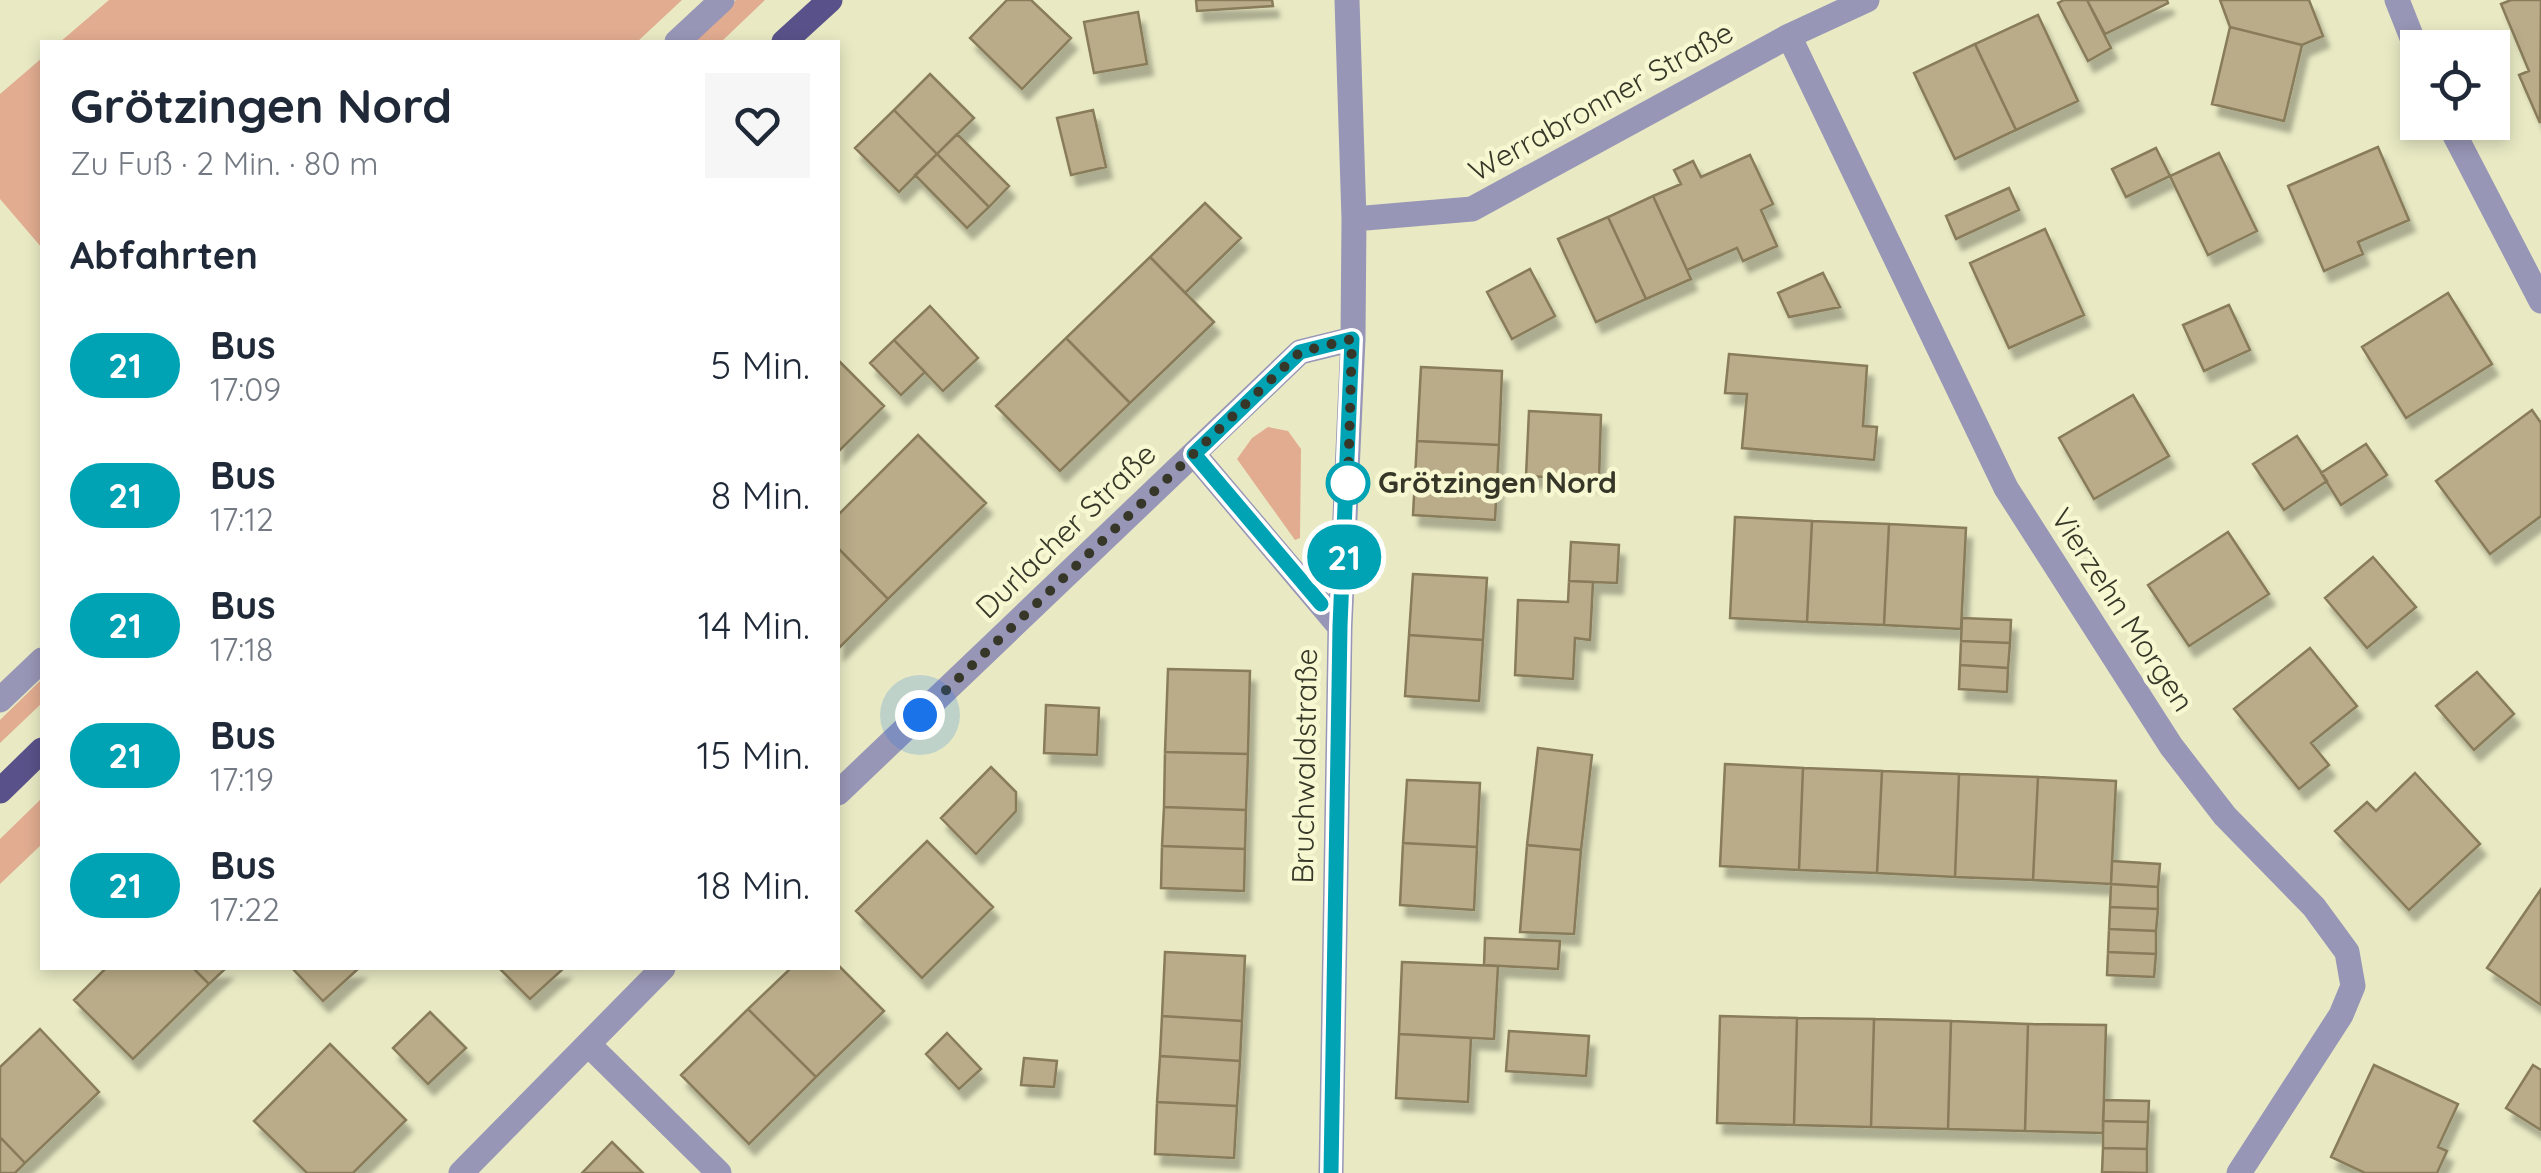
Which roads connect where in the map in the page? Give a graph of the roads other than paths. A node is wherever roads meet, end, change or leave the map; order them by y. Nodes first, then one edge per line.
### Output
1 (722, 0) edge
2 (830, 0) edge
3 (1347, 0) edge
4 (1867, 0) edge
5 (2397, 0) edge
6 (2409, 30) edge
7 (1789, 36) junction
8 (679, 40) edge
9 (786, 40) edge
10 (2457, 140) edge
11 (1354, 220) junction
12 (2541, 301) edge
13 (1352, 339) junction
14 (1194, 454) junction
15 (1340, 626) junction
16 (40, 662) edge
17 (0, 700) edge
18 (40, 752) edge
19 (0, 791) edge
20 (840, 791) edge
21 (661, 970) edge
22 (588, 1044) junction
23 (462, 1173) edge
24 (718, 1173) edge
25 (1331, 1173) edge
26 (2239, 1173) edge

1 - 8 street
2 - 9 main road
3 - 11 street, Bruchwaldstraße
4 - 7 street, Werrabronner Straße
5 - 6 street
7 - 11 street, Werrabronner Straße
7 - 26 street, Vierzehn Morgen
10 - 12 street
11 - 13 street, Bruchwaldstraße
13 - 14 street, Durlacher Straße
13 - 15 street, Bruchwaldstraße
14 - 15 street
14 - 20 street, Durlacher Straße
15 - 25 street, Bruchwaldstraße
16 - 17 street
18 - 19 main road
21 - 22 street
22 - 23 street
22 - 24 street

